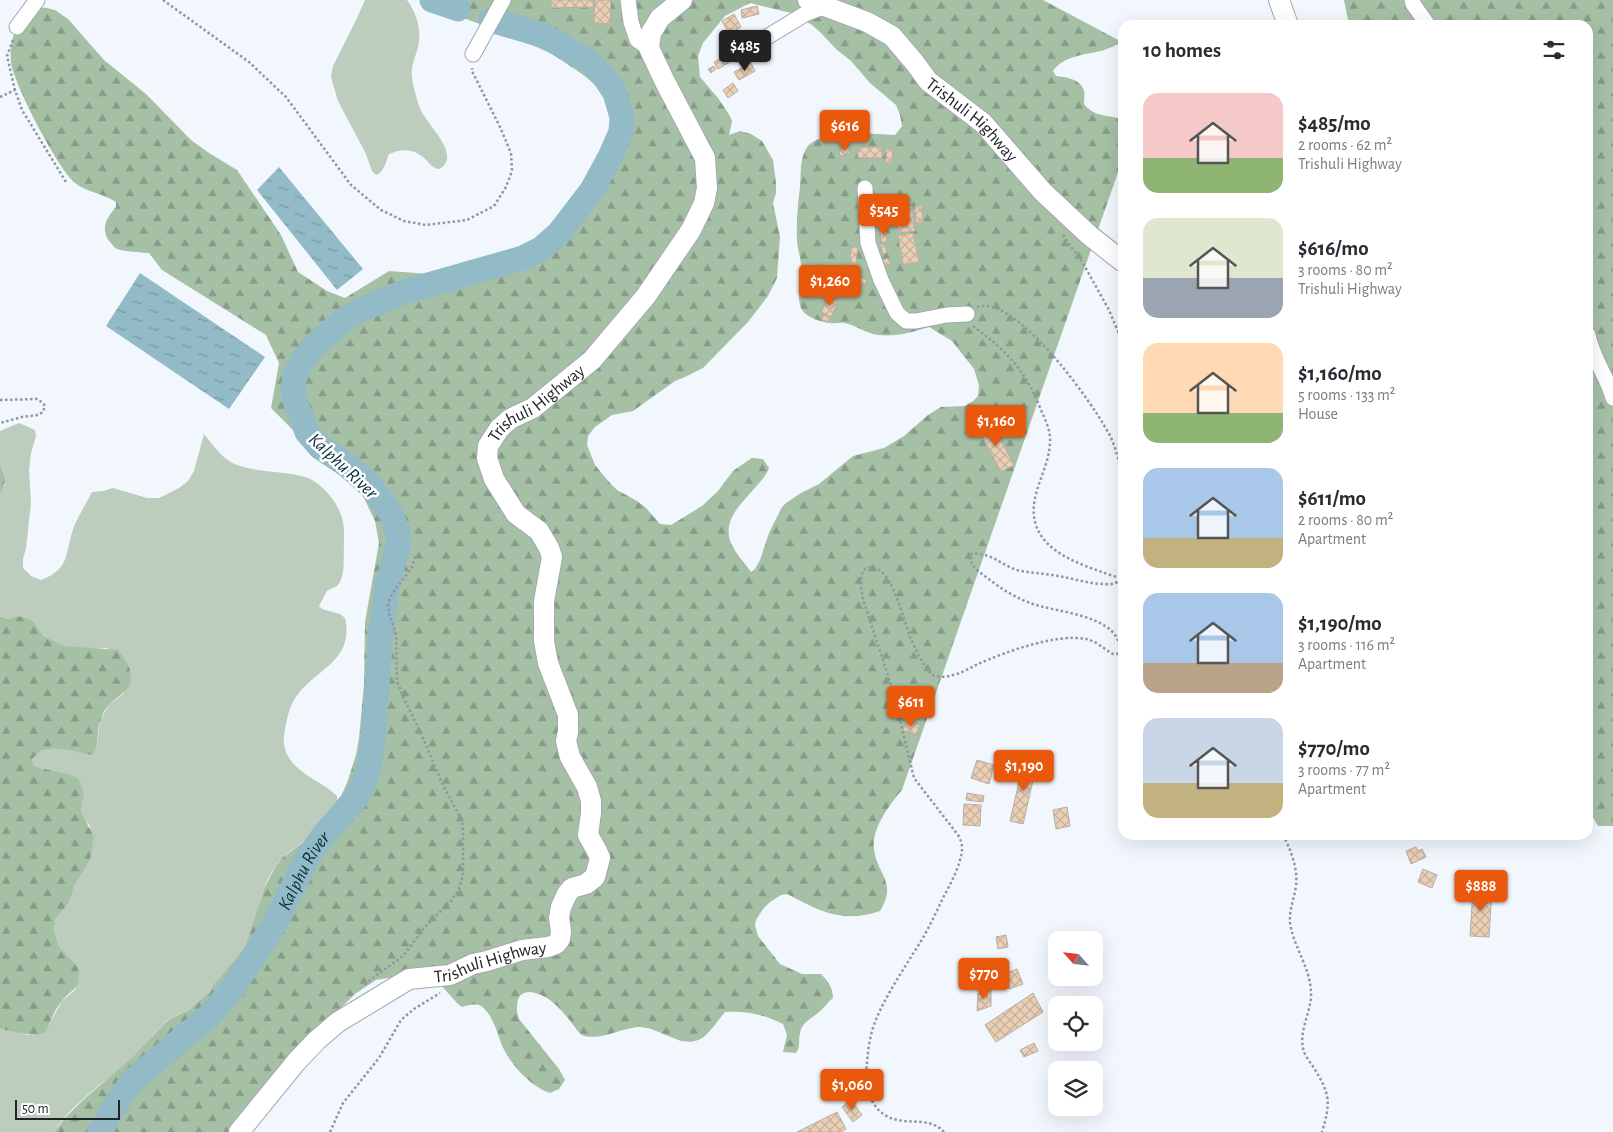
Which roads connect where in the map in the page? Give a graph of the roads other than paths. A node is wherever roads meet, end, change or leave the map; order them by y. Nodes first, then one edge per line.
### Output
1 (37, 0) edge
2 (628, 0) edge
3 (682, 0) edge
4 (1279, 0) edge
5 (1412, 0) edge
6 (501, 3) edge
7 (817, 3) edge
8 (1286, 20) edge
9 (1424, 20) edge
10 (18, 26) road end
11 (649, 48) junction
12 (747, 50) dead end
13 (473, 54) road end
14 (865, 188) dead end
15 (1118, 258) edge
16 (967, 314) road end
17 (1593, 353) edge
18 (1613, 398) edge
19 (239, 1132) edge

1 - 10 street
2 - 11 street
3 - 11 street
4 - 8 street
5 - 9 street
6 - 13 street
7 - 12 street
7 - 15 street, Trishuli Highway
11 - 19 street, Trishuli Highway
14 - 16 street
17 - 18 street

